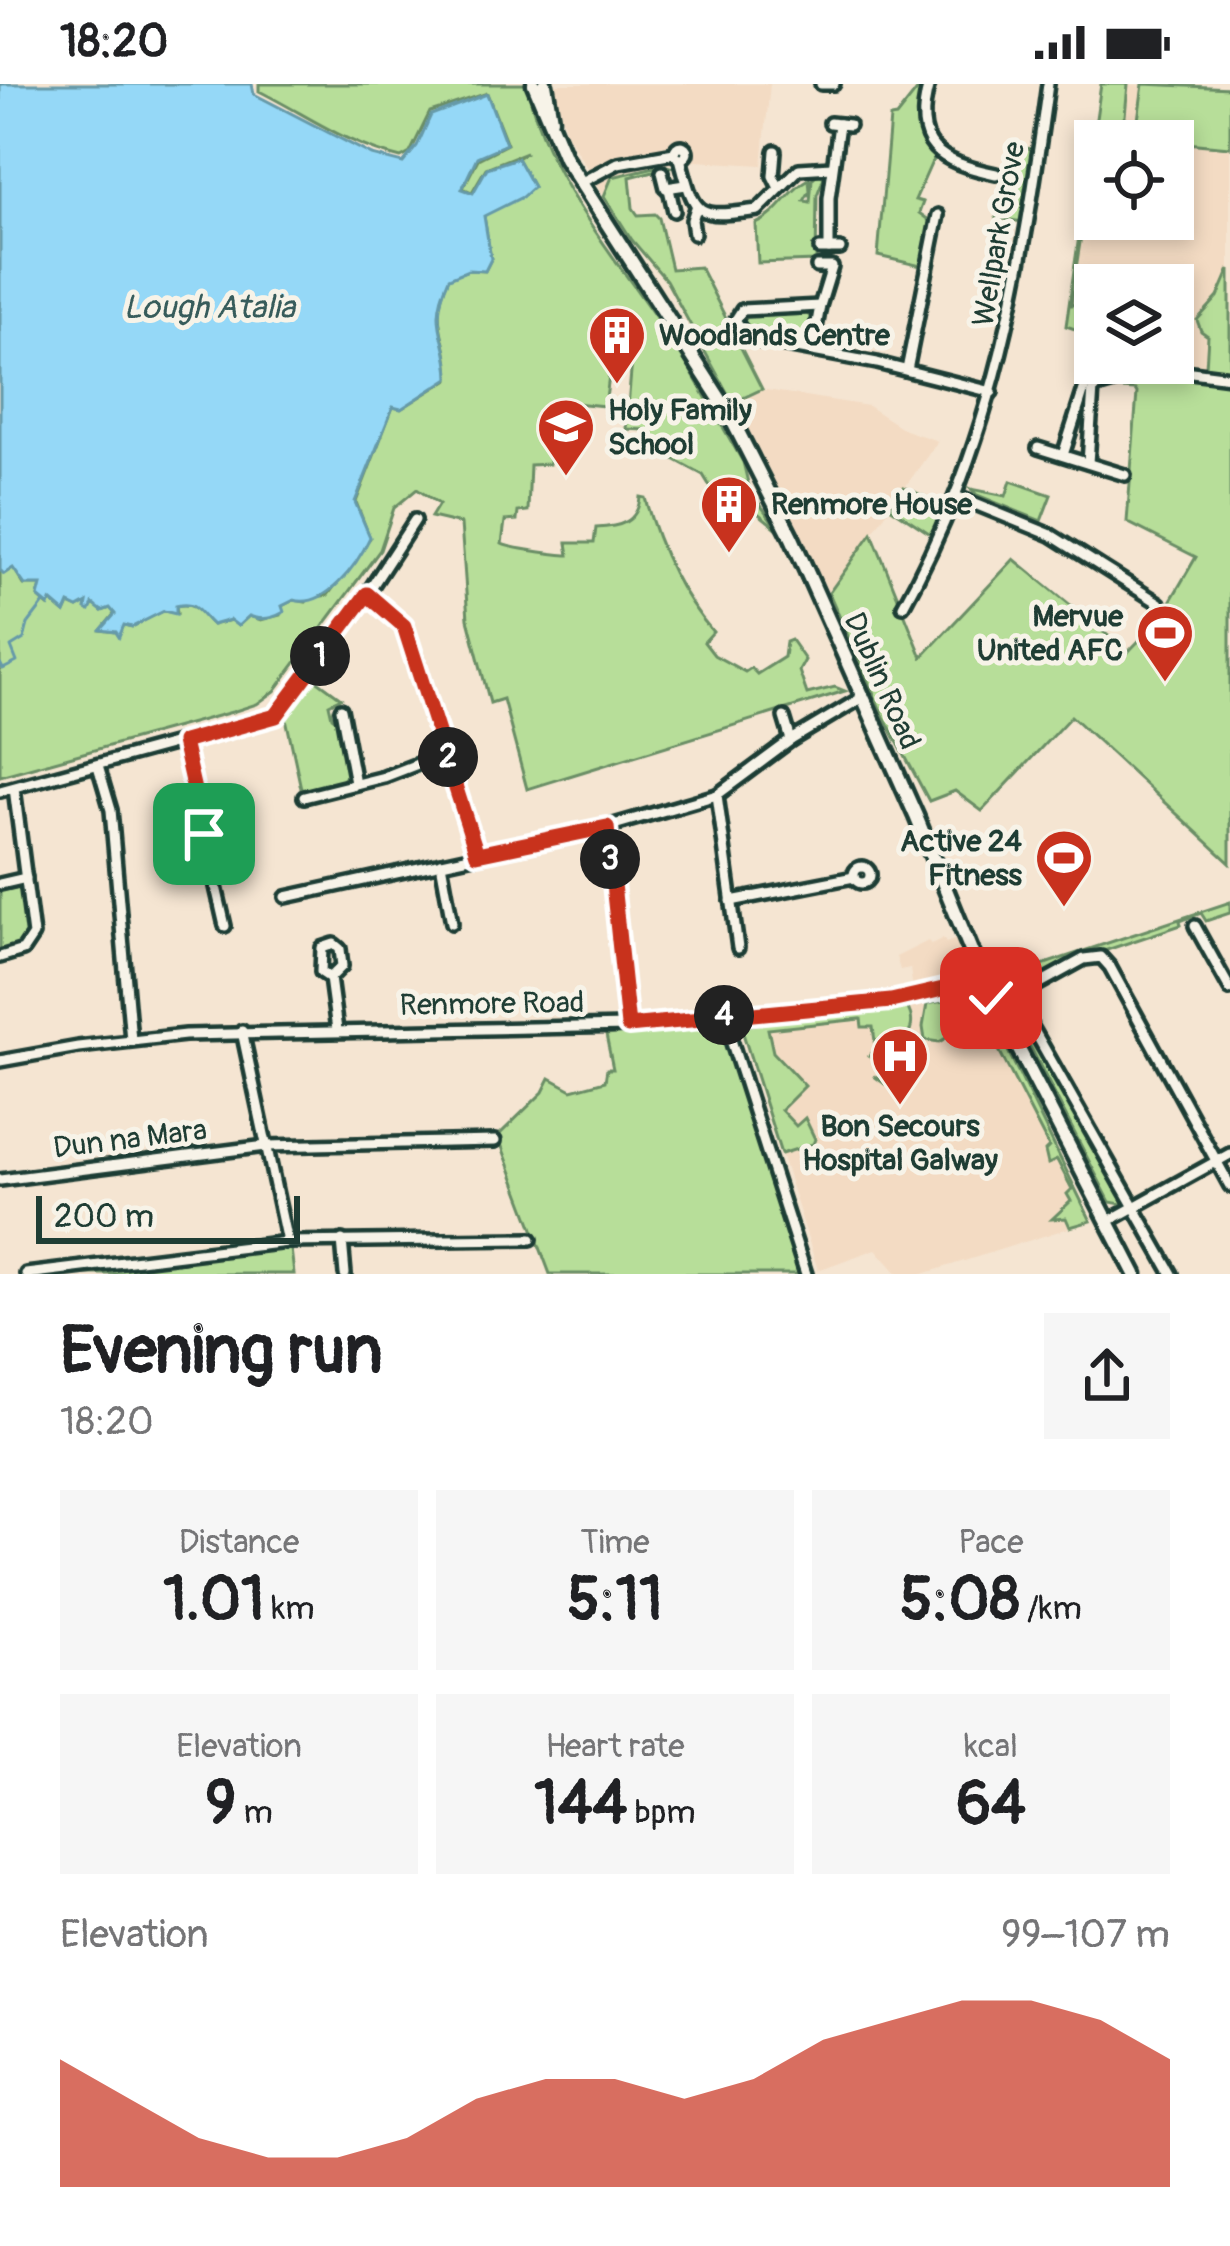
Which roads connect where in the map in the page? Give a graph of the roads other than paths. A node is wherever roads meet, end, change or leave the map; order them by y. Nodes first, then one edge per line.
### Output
1 (534, 84) edge
2 (545, 84) edge
3 (821, 84) edge
4 (834, 84) edge
5 (929, 84) edge
6 (1048, 84) edge
7 (839, 124) dead end
8 (551, 126) junction
9 (775, 151) dead end
10 (832, 167) junction
11 (980, 170) junction
12 (662, 172) dead end
13 (996, 174) dead end
14 (580, 183) junction
15 (977, 183) dead end
16 (686, 185) junction
17 (779, 188) junction
18 (669, 189) junction
19 (696, 208) junction
20 (674, 211) dead end
21 (938, 214) dead end
22 (694, 234) dead end
23 (830, 249) dead end
24 (817, 267) dead end
25 (820, 306) junction
26 (812, 350) junction
27 (907, 370) junction
28 (1230, 377) edge
29 (1090, 384) edge
30 (1089, 387) junction
31 (992, 392) junction
32 (1038, 448) dead end
33 (1063, 455) junction
34 (1088, 463) junction
35 (1125, 475) dead end
36 (958, 496) junction
37 (416, 520) dead end
38 (367, 594) junction
39 (1159, 603) dead end
40 (903, 606) dead end
41 (862, 697) junction
42 (341, 710) dead end
43 (784, 717) dead end
44 (791, 740) junction
45 (183, 742) junction
46 (446, 753) junction
47 (98, 766) junction
48 (355, 783) junction
49 (14, 788) junction
50 (0, 791) edge
51 (717, 795) junction
52 (304, 796) dead end
53 (607, 827) junction
54 (477, 854) junction
55 (441, 863) junction
56 (854, 877) dead end
57 (26, 878) junction
58 (0, 884) edge
59 (286, 897) dead end
60 (731, 902) junction
61 (452, 923) dead end
62 (225, 926) dead end
63 (1195, 926) dead end
64 (738, 948) dead end
65 (0, 957) edge
66 (330, 978) dead end
67 (982, 980) junction
68 (1006, 981) dead end
69 (1230, 989) edge
70 (1015, 997) junction
71 (723, 1015) junction
72 (628, 1026) junction
73 (337, 1030) junction
74 (242, 1031) junction
75 (131, 1040) junction
76 (0, 1061) edge
77 (495, 1141) dead end
78 (266, 1146) junction
79 (1230, 1154) edge
80 (1216, 1162) junction
81 (0, 1180) edge
82 (1230, 1186) edge
83 (1134, 1207) junction
84 (1108, 1222) junction
85 (531, 1239) dead end
86 (342, 1240) junction
87 (286, 1242) junction
88 (26, 1274) edge
89 (345, 1274) edge
90 (806, 1274) edge
91 (1135, 1274) edge
92 (1172, 1274) edge

1 - 8 main road, Dublin Road
2 - 8 main road, Dublin Road
3 - 4 street
5 - 11 street
6 - 31 street, Wellpark Grove
7 - 10 street
8 - 14 main road, Dublin Road
9 - 17 street
10 - 17 street
10 - 23 street
11 - 13 street
11 - 15 street
12 - 18 street
14 - 16 street
14 - 41 main road, Dublin Road
16 - 18 street
16 - 19 street
17 - 19 street
18 - 20 street
19 - 22 street
21 - 27 street
24 - 25 street
25 - 26 street
25 - 26 street
26 - 27 street
27 - 31 street
28 - 30 street
29 - 30 street
30 - 33 street
30 - 34 street
31 - 36 street, Wellpark Grove
32 - 33 street
33 - 34 street
34 - 35 street
36 - 39 street
36 - 40 street, Wellpark Grove
37 - 38 street
38 - 45 street
38 - 46 street
41 - 44 street
41 - 67 main road, Dublin Road
42 - 48 street
43 - 44 street
44 - 51 street
45 - 47 street
45 - 62 street
46 - 48 street
46 - 54 street
47 - 49 street
47 - 75 street
48 - 52 street
49 - 50 street
49 - 57 street
51 - 53 street
51 - 60 street
53 - 54 street
53 - 72 street
54 - 55 street
55 - 59 street
55 - 61 street
56 - 60 street
57 - 58 street
57 - 65 street
60 - 64 street
63 - 69 street
66 - 73 street
67 - 71 street, Renmore Road
67 - 84 main road, Dublin Road
68 - 70 street
70 - 80 street
70 - 83 street
71 - 72 street, Renmore Road
71 - 90 street
72 - 73 street, Renmore Road
73 - 74 street, Renmore Road
74 - 75 street, Renmore Road
74 - 78 street
75 - 76 street, Renmore Road
77 - 78 street, Dun na Mara
78 - 81 street, Dun na Mara
78 - 87 street
79 - 80 street
80 - 82 street
80 - 83 street
83 - 84 street
83 - 92 street
84 - 91 main road, Dublin Road
85 - 86 street
86 - 87 street
86 - 89 street
87 - 88 street

